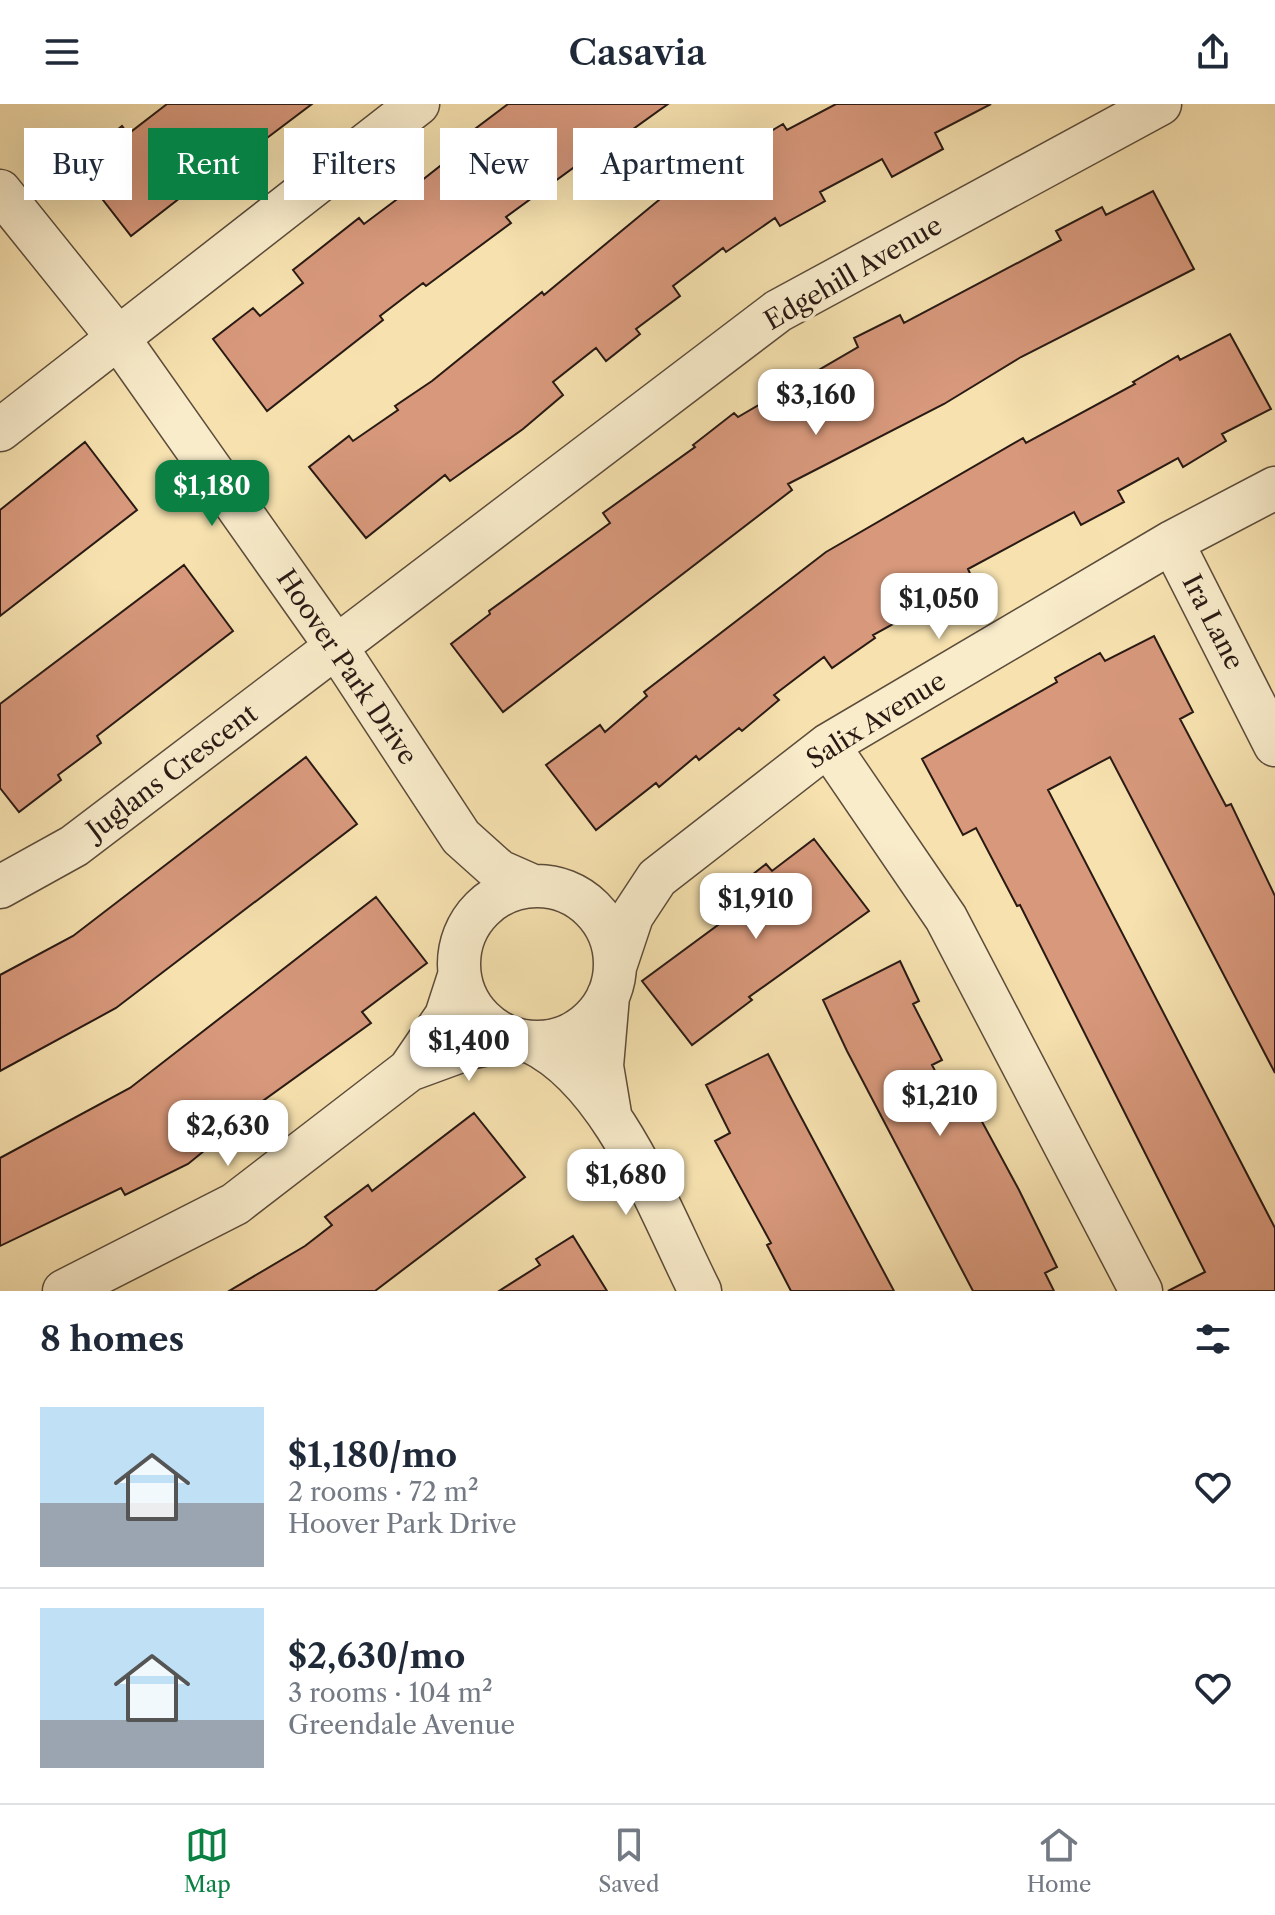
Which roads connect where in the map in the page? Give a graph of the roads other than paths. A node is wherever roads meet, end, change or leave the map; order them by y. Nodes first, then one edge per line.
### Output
1 (418, 104) edge
2 (1160, 104) edge
3 (0, 191) edge
4 (119, 339) junction
5 (0, 430) edge
6 (1275, 488) edge
7 (1172, 542) junction
8 (337, 648) junction
9 (828, 745) junction
10 (1275, 745) edge
11 (461, 837) junction
12 (657, 878) junction
13 (0, 887) edge
14 (550, 889) junction
15 (460, 960) junction
16 (612, 981) junction
17 (522, 1041) junction
18 (409, 1070) junction
19 (610, 1114) junction
20 (64, 1291) edge
21 (700, 1291) edge
22 (1141, 1291) edge

1 - 4 street
2 - 8 street, Edgehill Avenue
3 - 4 street, Hoover Park Drive
4 - 5 street
4 - 8 street, Hoover Park Drive
6 - 7 street, Salix Avenue
7 - 9 street, Salix Avenue
7 - 10 street, Ira Lane
8 - 11 street, Hoover Park Drive
8 - 13 street, Juglans Crescent
9 - 12 street, Salix Avenue
9 - 22 street
11 - 14 street, Hoover Park Drive
11 - 15 street, Hoover Park Drive
12 - 14 street, Salix Avenue
12 - 16 street, Salix Avenue
14 - 15 street
14 - 16 street
15 - 17 street
15 - 18 street
16 - 17 street
16 - 19 street
17 - 18 street
17 - 19 street
18 - 20 street
19 - 21 street

